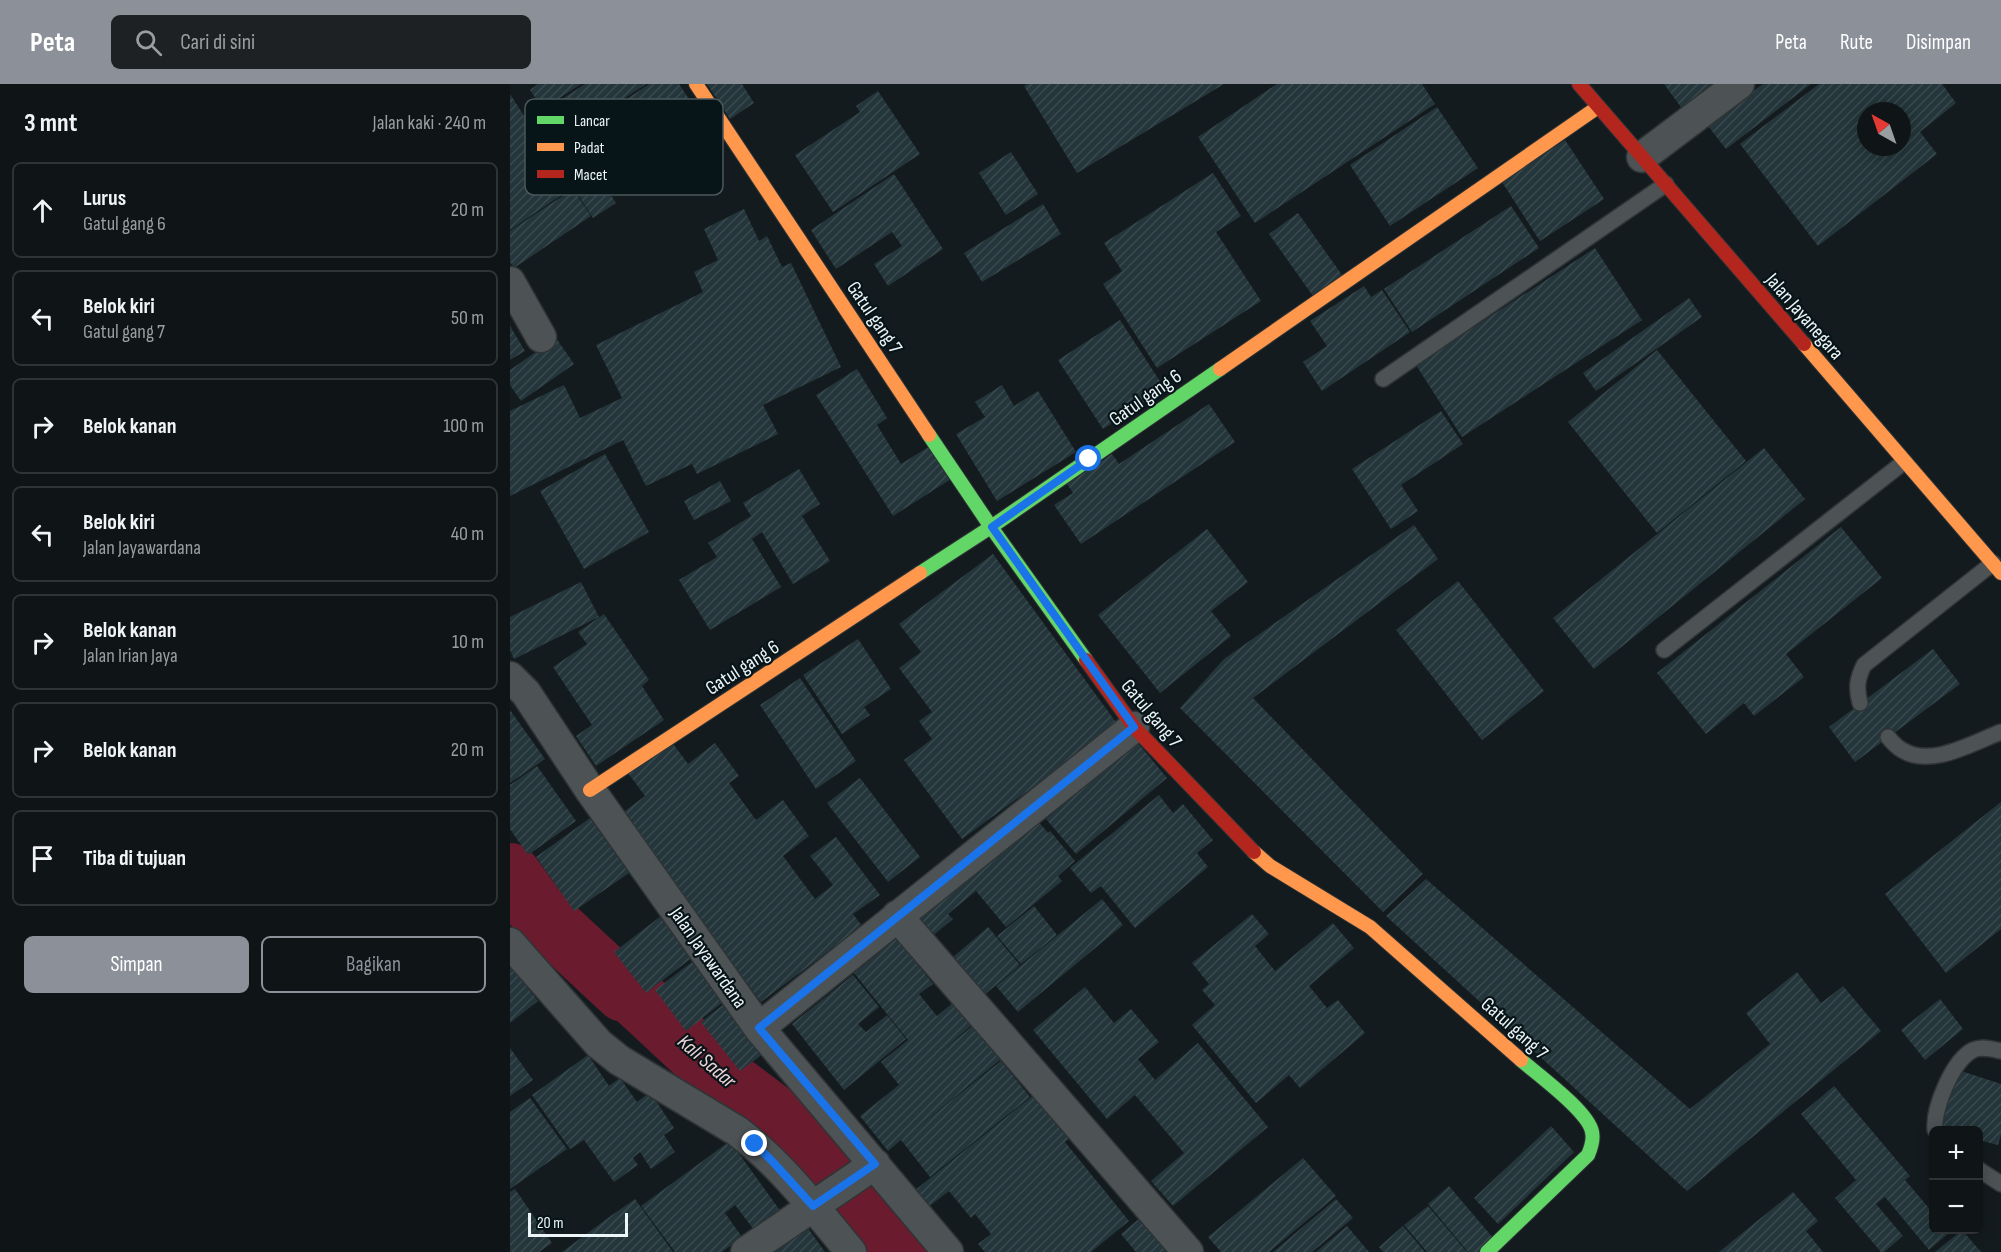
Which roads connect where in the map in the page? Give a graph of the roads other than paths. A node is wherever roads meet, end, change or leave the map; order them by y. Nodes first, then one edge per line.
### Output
1 (696, 84) edge
2 (1579, 84) edge
3 (1739, 84) edge
4 (706, 99) edge
5 (1598, 107) junction
6 (723, 124) edge
7 (1642, 157) junction
8 (1666, 184) junction
9 (510, 282) edge
10 (541, 337) dead end
11 (1383, 379) dead end
12 (1904, 462) junction
13 (992, 527) junction
14 (1997, 568) edge
15 (1664, 650) dead end
16 (510, 677) edge
17 (1860, 704) dead end
18 (1134, 727) junction
19 (2001, 732) edge
20 (1888, 737) dead end
21 (590, 790) junction
22 (897, 916) junction
23 (510, 943) edge
24 (759, 1028) junction
25 (2001, 1051) edge
26 (1936, 1126) edge
27 (867, 1169) junction
28 (1983, 1172) edge
29 (2001, 1184) edge
30 (821, 1201) junction
31 (746, 1252) edge
32 (851, 1252) edge
33 (948, 1252) edge
34 (1188, 1252) edge
35 (1488, 1252) edge

1 - 4 street, Gatul gang 7
2 - 5 street, Jalan Jayanegara
3 - 7 street
5 - 7 street, Jalan Jayanegara
5 - 13 street, Gatul gang 6
6 - 13 street, Gatul gang 7
7 - 8 street, Jalan Jayanegara
8 - 11 lane
8 - 12 street, Jalan Jayanegara
9 - 10 street
12 - 14 street, Jalan Jayanegara
12 - 15 lane
13 - 18 street, Gatul gang 7
13 - 21 street, Gatul gang 6
14 - 17 lane
16 - 21 street, Jalan Jayawardana
18 - 22 street
18 - 35 street, Gatul gang 7
19 - 20 lane
21 - 24 street, Jalan Jayawardana
22 - 24 street
22 - 34 street
23 - 30 street
24 - 27 street, Jalan Jayawardana
25 - 26 lane
27 - 30 street
27 - 33 street, Jalan Jayawardana
28 - 29 lane
30 - 31 street
30 - 32 street

